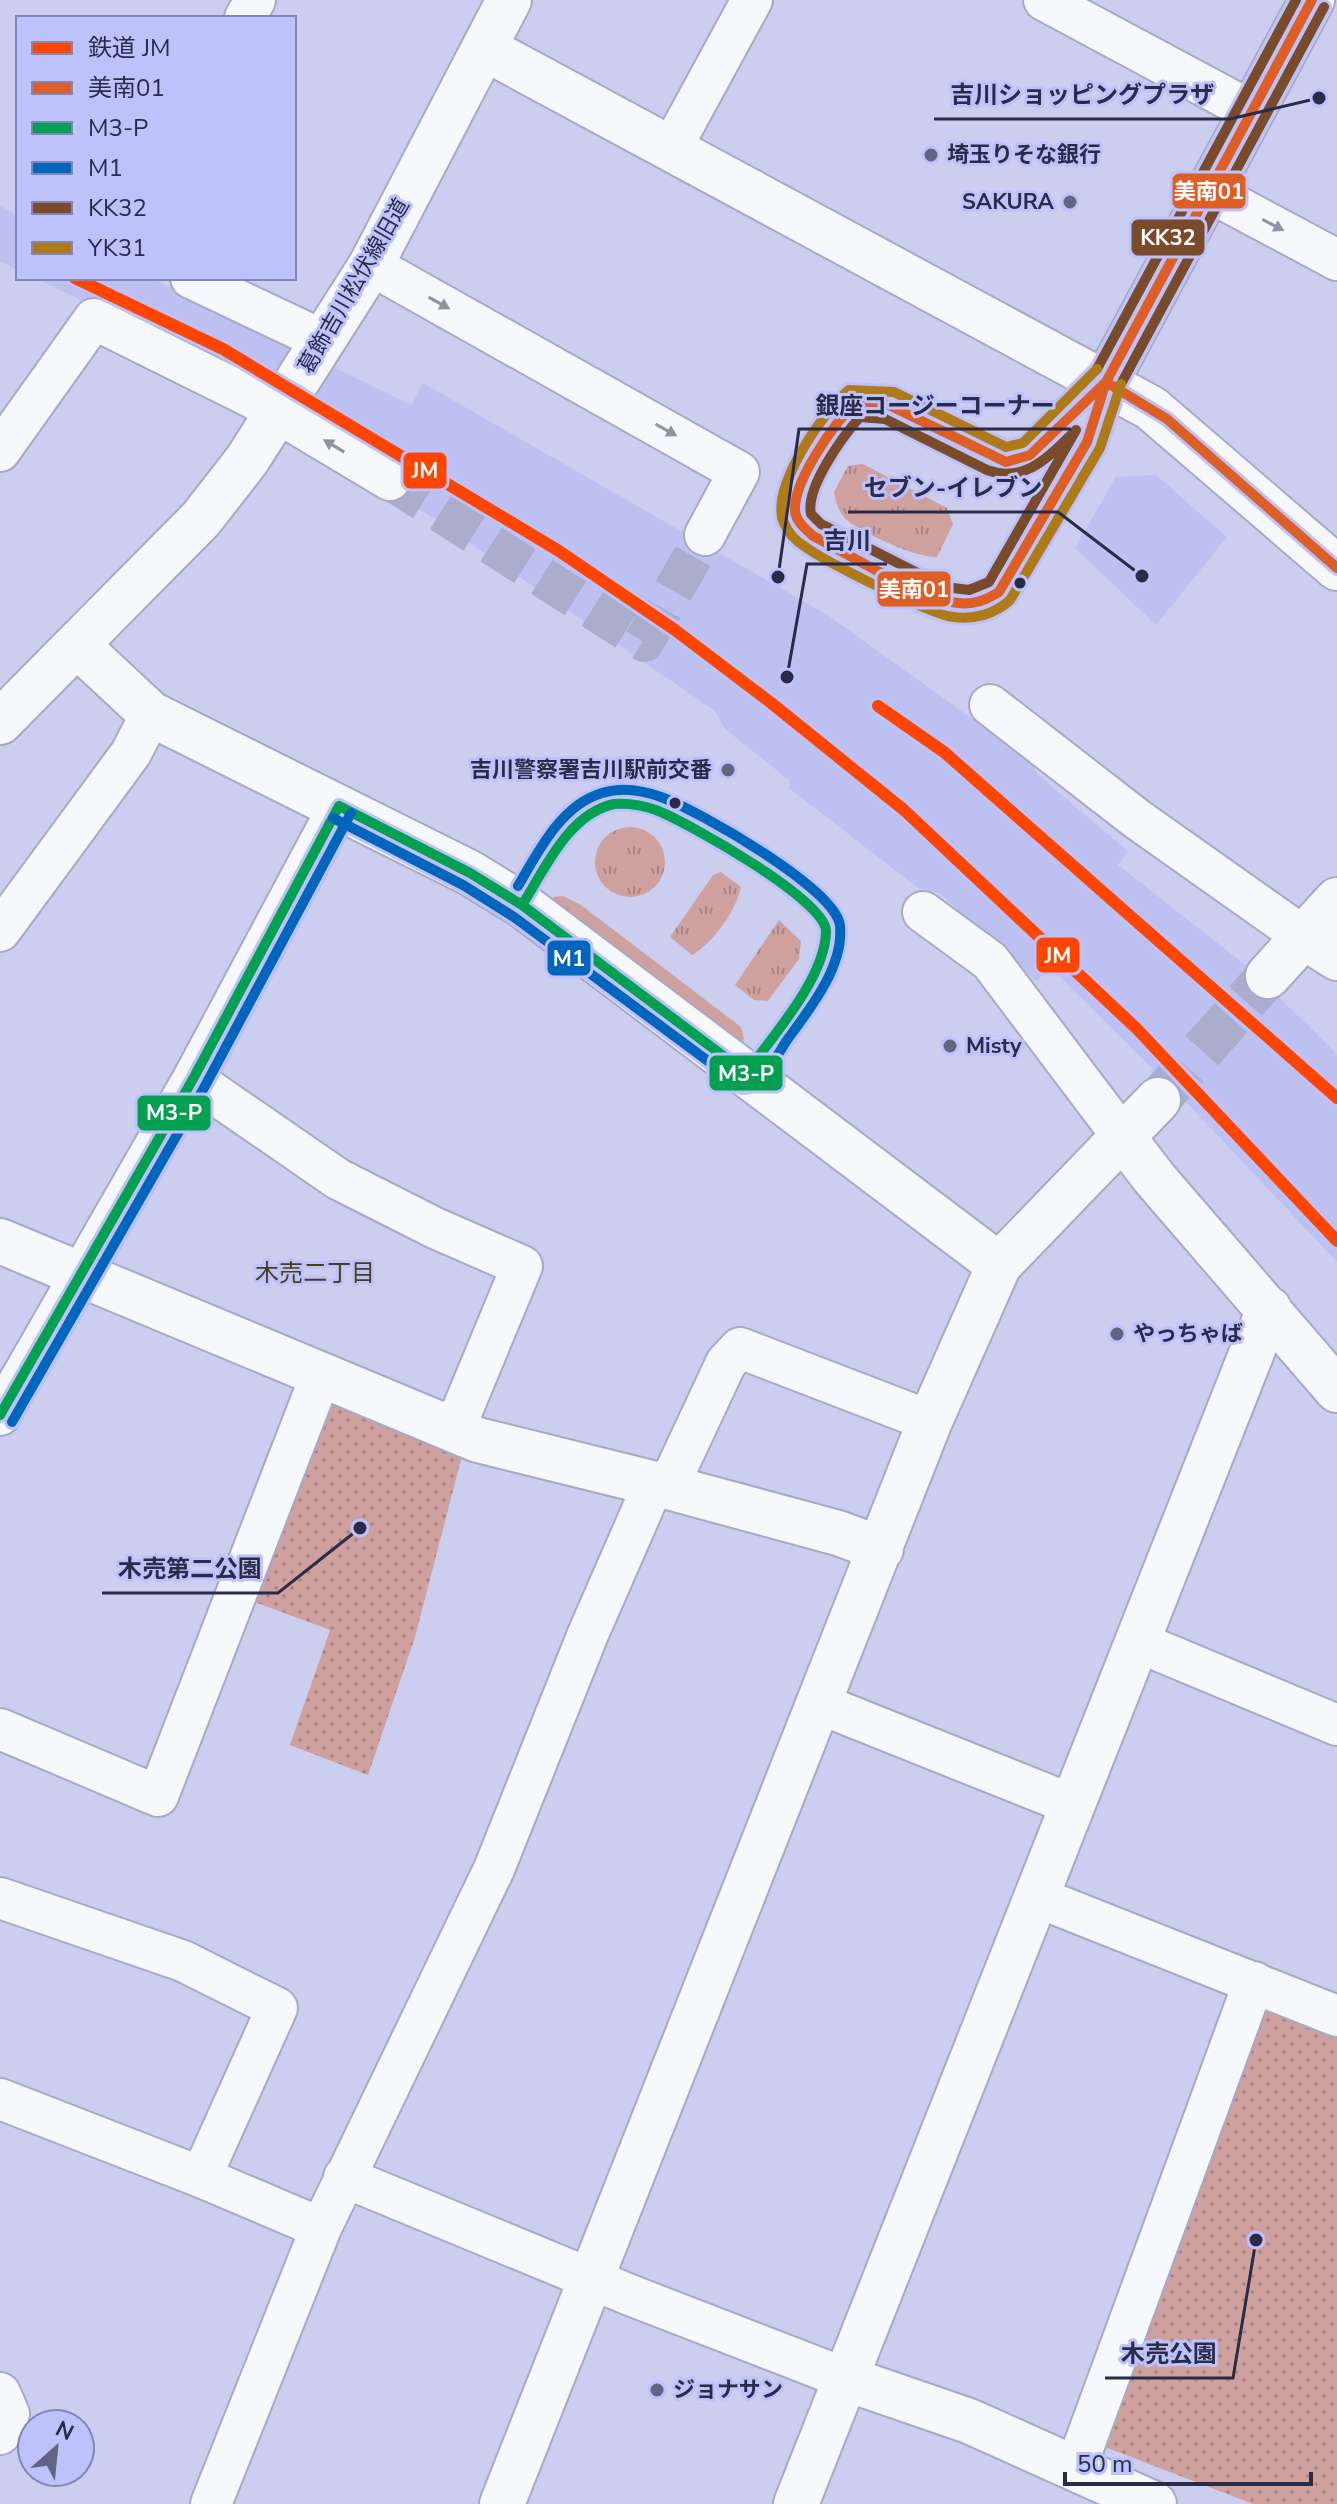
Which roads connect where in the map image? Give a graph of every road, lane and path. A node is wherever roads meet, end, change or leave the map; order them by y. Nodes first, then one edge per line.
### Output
1 (509, 0) edge
2 (752, 0) edge
3 (1044, 0) edge
4 (1312, 0) edge
5 (484, 48) junction
6 (1251, 111) junction
7 (672, 147) junction
8 (1208, 191) junction
9 (1337, 260) edge
10 (371, 265) junction
11 (195, 280) edge
12 (324, 341) junction
13 (1106, 382) junction
14 (279, 413) junction
15 (0, 451) edge
16 (390, 480) tunnel mouth
17 (705, 535) tunnel mouth
18 (1337, 568) edge
19 (77, 645) junction
20 (990, 705) dead end
21 (151, 714) junction
22 (0, 722) edge
23 (339, 806) junction
24 (1337, 900) edge
25 (923, 912) dead end
26 (0, 931) edge
27 (1320, 947) edge
28 (1268, 976) tunnel mouth
29 (193, 1079) junction
30 (1158, 1100) tunnel mouth
31 (1122, 1136) junction
32 (0, 1241) edge
33 (999, 1265) junction
34 (82, 1276) junction
35 (1269, 1309) junction
36 (321, 1375) junction
37 (1337, 1390) edge
38 (0, 1415) edge
39 (930, 1421) junction
40 (454, 1430) junction
41 (661, 1485) junction
42 (881, 1549) junction
43 (1138, 1642) junction
44 (820, 1704) junction
45 (1337, 1725) edge
46 (0, 1729) edge
47 (1073, 1805) junction
48 (1037, 1897) junction
49 (0, 1898) edge
50 (1254, 1982) junction
51 (1337, 2016) edge
52 (0, 2099) edge
53 (201, 2177) junction
54 (344, 2177) junction
55 (321, 2228) junction
56 (592, 2279) junction
57 (847, 2379) junction
58 (0, 2393) edge
59 (0, 2434) edge
60 (1075, 2470) junction
61 (211, 2504) edge
62 (502, 2504) edge
63 (796, 2504) edge
64 (1154, 2504) edge

1 - 5 street, 葛飾吉川松伏線旧道
2 - 7 street
3 - 6 street
4 - 6 street
5 - 7 street
5 - 10 street, 葛飾吉川松伏線旧道
6 - 8 street
7 - 13 street
8 -> 9 street
8 - 13 street
10 - 12 street, 葛飾吉川松伏線旧道
10 -> 17 street
11 - 12 street
12 - 14 street, 葛飾吉川松伏線旧道
13 - 18 street
14 - 15 street
16 -> 14 street
14 - 19 street, 葛飾吉川松伏線旧道
19 - 21 street
19 - 22 street, 葛飾吉川松伏線旧道
20 - 27 street
21 - 23 street
21 - 26 street
23 - 29 street
23 - 33 street
24 - 27 street
25 - 31 street
27 - 28 street
29 - 34 street
29 - 40 street
30 - 31 street
31 - 33 street
31 - 35 street
32 - 34 street
33 - 39 street
34 - 36 street
34 - 38 street
35 - 37 street
35 - 43 street
36 - 40 street
36 - 46 street
39 - 41 street
39 - 42 street
40 - 41 street
41 - 42 street
41 - 54 street
42 - 44 street
43 - 45 street
43 - 47 street
44 - 47 street
44 - 56 street
47 - 48 street
48 - 50 street
48 - 57 street
49 - 53 street
50 - 51 street
50 - 60 street
52 - 53 street
53 - 55 street
54 - 55 street
54 - 56 street
55 - 61 street
56 - 57 street
56 - 62 street
57 - 60 street
57 - 63 street
58 - 59 street
60 - 64 street

